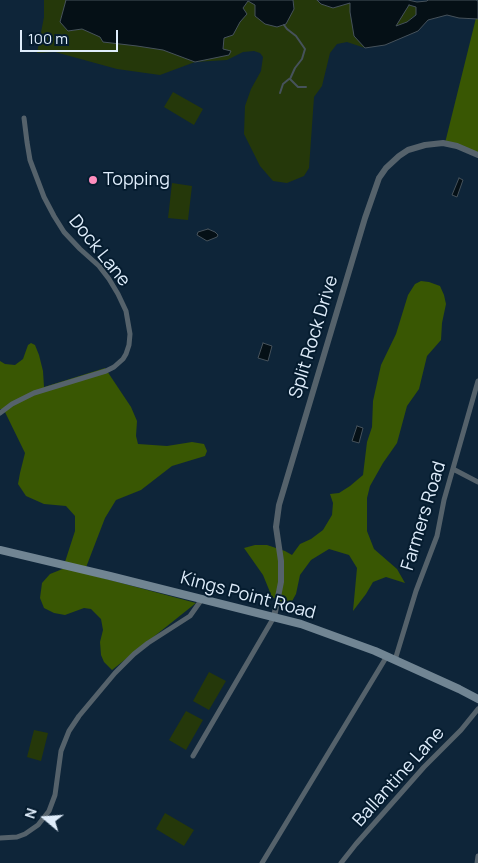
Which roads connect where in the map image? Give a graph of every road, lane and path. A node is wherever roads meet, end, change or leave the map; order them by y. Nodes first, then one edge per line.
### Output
1 (24, 118) dead end
2 (478, 155) edge
3 (478, 381) edge
4 (0, 413) edge
5 (453, 468) junction
6 (478, 482) edge
7 (0, 550) edge
8 (202, 599) junction
9 (274, 617) junction
10 (387, 656) junction
11 (395, 660) junction
12 (478, 699) edge
13 (478, 709) edge
14 (193, 756) dead end
15 (0, 838) edge
16 (478, 856) edge
17 (262, 863) edge
18 (341, 863) edge
19 (476, 863) edge

1 - 4 street, Dock Lane
2 - 9 street, Split Rock Drive
3 - 5 street, Farmers Road
5 - 6 street
5 - 11 street, Farmers Road
7 - 8 main road, Kings Point Road
8 - 9 main road, Kings Point Road
8 - 15 street
9 - 10 main road, Kings Point Road
9 - 14 street
10 - 11 main road, Kings Point Road
10 - 17 street
11 - 12 main road, Kings Point Road
13 - 18 street, Ballantine Lane
16 - 19 street

